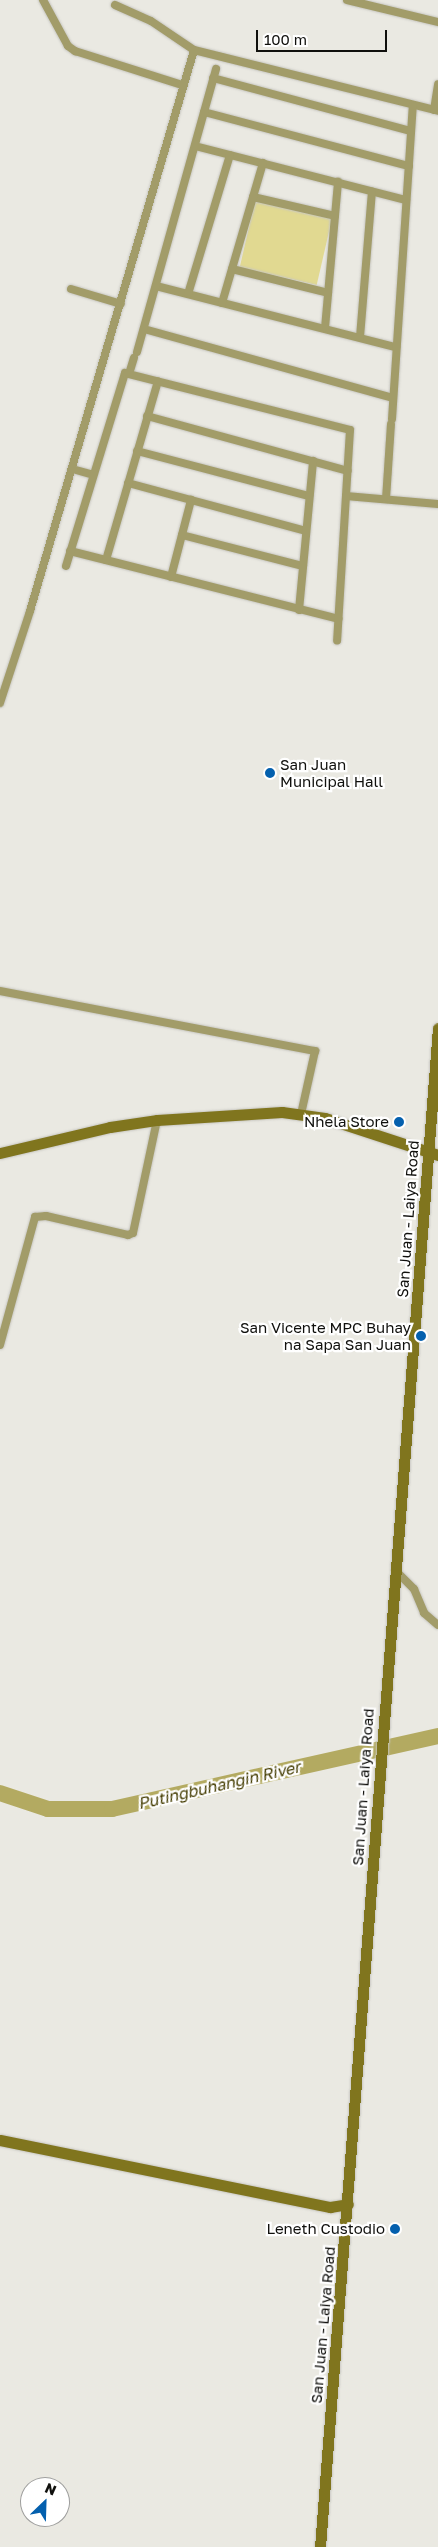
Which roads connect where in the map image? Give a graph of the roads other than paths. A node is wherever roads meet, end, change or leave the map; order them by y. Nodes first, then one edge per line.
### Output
1 (43, 0) edge
2 (347, 0) edge
3 (114, 6) dead end
4 (438, 22) edge
5 (194, 50) junction
6 (216, 69) dead end
7 (214, 78) junction
8 (438, 84) edge
9 (182, 85) junction
10 (413, 106) junction
11 (436, 110) edge
12 (204, 112) junction
13 (411, 131) junction
14 (195, 146) junction
15 (230, 155) junction
16 (263, 163) junction
17 (409, 166) junction
18 (338, 182) junction
19 (372, 191) junction
20 (253, 197) junction
21 (406, 200) junction
22 (335, 216) junction
23 (232, 269) junction
24 (156, 286) junction
25 (71, 289) dead end
26 (328, 292) junction
27 (188, 294) junction
28 (222, 303) junction
29 (121, 304) junction
30 (325, 328) junction
31 (144, 329) junction
32 (360, 337) junction
33 (396, 347) junction
34 (129, 374) junction
35 (158, 381) junction
36 (393, 398) junction
37 (147, 416) junction
38 (137, 451) junction
39 (313, 461) junction
40 (76, 470) dead end
41 (348, 471) junction
42 (93, 476) junction
43 (128, 483) junction
44 (309, 496) junction
45 (346, 496) junction
46 (386, 499) junction
47 (191, 500) junction
48 (438, 504) edge
49 (306, 530) junction
50 (182, 536) junction
51 (70, 551) junction
52 (106, 560) junction
53 (66, 566) dead end
54 (303, 566) junction
55 (171, 577) junction
56 (299, 610) junction
57 (339, 619) junction
58 (337, 641) dead end
59 (0, 701) edge
60 (0, 991) edge
61 (438, 1030) edge
62 (301, 1114) junction
63 (157, 1120) junction
64 (0, 1153) edge
65 (433, 1154) edge
66 (0, 1346) edge
67 (395, 1570) junction
68 (438, 1625) edge
69 (0, 2140) edge
70 (348, 2204) junction
71 (320, 2547) edge

1 - 9 street
2 - 4 street
3 - 5 street
5 - 9 street
5 - 10 street
6 - 7 street
7 - 12 street
7 - 13 street
8 - 11 street
9 - 29 street
10 - 11 street
10 - 13 street
12 - 14 street
12 - 17 street
13 - 17 street
14 - 15 street
14 - 24 street
15 - 16 street
15 - 27 street
16 - 18 street
16 - 20 street
17 - 21 street
18 - 19 street
18 - 22 street
19 - 21 street
19 - 32 street
20 - 22 street
20 - 23 street
21 - 33 street
22 - 26 street
23 - 26 street
23 - 28 street
24 - 27 street
24 - 31 street
25 - 29 street
26 - 30 street
27 - 28 street
28 - 30 street
29 - 59 street
30 - 32 street
31 - 34 street
31 - 36 street
32 - 33 street
33 - 36 street
34 - 35 street
34 - 42 street
35 - 37 street
35 - 41 street
36 - 46 street
37 - 38 street
37 - 39 street
38 - 43 street
38 - 44 street
39 - 41 street
39 - 44 street
40 - 42 street
41 - 45 street
42 - 51 street
43 - 47 street
43 - 52 street
44 - 49 street
45 - 46 street
45 - 57 street
46 - 48 street
47 - 49 street
47 - 50 street
49 - 54 street
50 - 54 street
50 - 55 street
51 - 52 street
51 - 53 street
52 - 55 street
54 - 56 street
55 - 56 street
56 - 57 street
57 - 58 street
60 - 62 street
61 - 65 main road, San Juan - Laiya Road
62 - 63 main road
62 - 65 main road
63 - 64 main road
63 - 66 street
65 - 67 main road, San Juan - Laiya Road
67 - 68 street
67 - 70 main road, San Juan - Laiya Road
69 - 70 main road
70 - 71 main road, San Juan - Laiya Road

